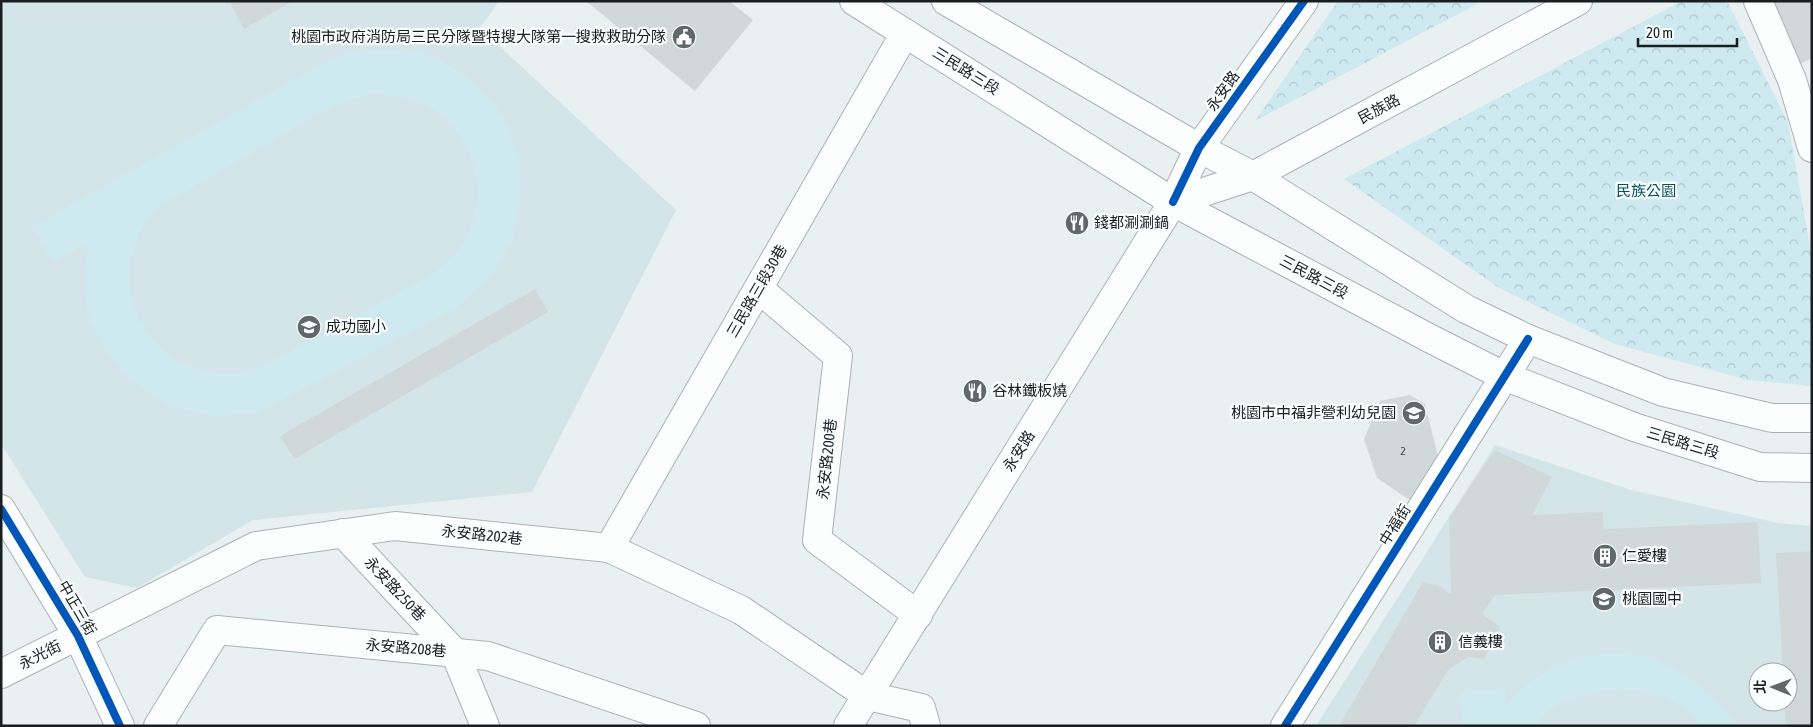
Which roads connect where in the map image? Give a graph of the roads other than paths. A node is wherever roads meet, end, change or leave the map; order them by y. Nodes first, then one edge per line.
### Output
1 (854, 1) edge
2 (946, 1) edge
3 (1304, 1) edge
4 (1578, 1) edge
5 (1758, 1) edge
6 (905, 33) junction
7 (1802, 75) edge
8 (1199, 148) junction
9 (1812, 148) edge
10 (1253, 176) junction
11 (1173, 202) junction
12 (759, 289) junction
13 (1528, 339) junction
14 (1504, 376) junction
15 (1812, 418) edge
16 (1812, 468) edge
17 (1, 509) edge
18 (344, 533) junction
19 (609, 548) junction
20 (918, 615) junction
21 (78, 636) junction
22 (455, 653) junction
23 (1, 674) edge
24 (868, 696) junction
25 (849, 725) edge
26 (120, 726) edge
27 (158, 726) edge
28 (485, 726) edge
29 (696, 726) edge
30 (926, 726) edge
31 (1285, 726) edge

1 - 6 main road, 三民路三段
2 - 8 main road
3 - 8 main road, 永安路
4 - 10 main road, 民族路
5 - 7 main road
6 - 11 main road, 三民路三段
6 - 12 main road, 三民路三段30巷
7 - 9 main road
8 - 10 main road
8 - 11 main road, 永安路
10 - 11 main road, 民族路
10 - 13 main road
11 - 14 main road, 三民路三段
11 - 20 main road, 永安路
12 - 19 main road, 三民路三段30巷
12 - 20 main road, 永安路200巷
13 - 14 main road, 中福街
13 - 15 main road
14 - 16 main road, 三民路三段
14 - 31 main road, 中福街
17 - 21 main road, 中正三街
18 - 19 main road, 永安路202巷
18 - 21 main road, 永安路202巷
18 - 22 main road, 永安路250巷
19 - 24 main road, 永安路202巷
20 - 24 main road, 永安路
21 - 23 main road, 永光街
21 - 26 main road, 中正三街
22 - 27 main road, 永安路208巷
22 - 28 main road, 永安路250巷
22 - 29 main road, 永安路208巷
24 - 25 main road, 永安路
24 - 30 main road

